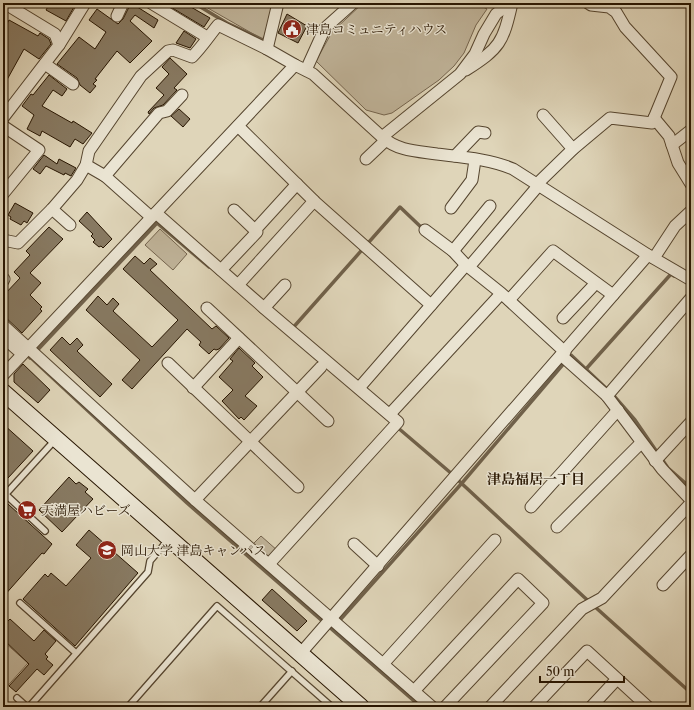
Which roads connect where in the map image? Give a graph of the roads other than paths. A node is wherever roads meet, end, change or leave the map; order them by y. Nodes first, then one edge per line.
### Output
1 (4, 3) edge
2 (85, 3) edge
3 (123, 3) edge
4 (151, 3) edge
5 (278, 3) edge
6 (353, 3) edge
7 (511, 3) edge
8 (588, 3) edge
9 (117, 16) dead end
10 (207, 37) junction
11 (59, 45) junction
12 (267, 49) junction
13 (45, 64) junction
14 (295, 65) junction
15 (306, 70) junction
16 (460, 74) junction
17 (73, 84) dead end
18 (182, 94) dead end
19 (543, 115) dead end
20 (3, 118) edge
21 (654, 118) junction
22 (3, 126) edge
23 (238, 126) junction
24 (691, 130) edge
25 (485, 133) dead end
26 (384, 138) junction
27 (672, 145) junction
28 (573, 149) junction
29 (454, 156) junction
30 (366, 159) dead end
31 (475, 160) junction
32 (86, 165) junction
33 (105, 176) junction
34 (297, 184) junction
35 (691, 184) edge
36 (537, 185) junction
37 (3, 194) edge
38 (314, 201) junction
39 (490, 206) dead end
40 (451, 208) dead end
41 (52, 209) junction
42 (234, 210) dead end
43 (691, 210) edge
44 (154, 215) junction
45 (70, 225) dead end
46 (255, 230) junction
47 (425, 230) dead end
48 (3, 240) edge
49 (453, 251) junction
50 (651, 257) junction
51 (465, 267) junction
52 (221, 270) junction
53 (691, 280) edge
54 (596, 283) junction
55 (238, 285) junction
56 (285, 285) dead end
57 (613, 295) junction
58 (498, 297) dead end
59 (691, 298) edge
60 (509, 300) junction
61 (431, 305) junction
62 (207, 308) dead end
63 (264, 308) junction
64 (563, 318) dead end
65 (3, 325) edge
66 (3, 337) edge
67 (239, 338) junction
68 (30, 352) junction
69 (565, 357) junction
70 (168, 363) dead end
71 (321, 367) dead end
72 (3, 375) edge
73 (193, 388) junction
74 (359, 388) junction
75 (3, 392) edge
76 (297, 392) junction
77 (609, 393) junction
78 (618, 410) junction
79 (328, 422) dead end
80 (393, 422) junction
81 (691, 422) edge
82 (56, 439) junction
83 (250, 442) junction
84 (642, 443) junction
85 (658, 458) junction
86 (298, 487) dead end
87 (4, 494) edge
88 (196, 500) junction
89 (691, 500) edge
90 (691, 503) edge
91 (531, 507) dead end
92 (557, 527) dead end
93 (45, 531) dead end
94 (170, 539) junction
95 (496, 540) dead end
96 (354, 544) dead end
97 (691, 555) edge
98 (269, 564) junction
99 (378, 566) junction
100 (663, 585) dead end
101 (20, 603) dead end
102 (328, 623) junction
103 (76, 653) junction
104 (300, 654) junction
105 (383, 664) junction
106 (292, 671) junction
107 (617, 679) junction
108 (414, 691) junction
109 (17, 698) dead end
110 (28, 707) edge
111 (128, 707) edge
112 (260, 707) edge
113 (332, 707) edge
114 (361, 707) edge
115 (432, 707) edge
116 (446, 707) edge
117 (490, 707) edge
118 (534, 707) edge
119 (591, 707) edge
120 (648, 707) edge

1 - 11 street
2 - 11 street
3 - 9 street
4 - 10 street
5 - 12 street
6 - 15 street
7 - 16 street
7 - 16 street
8 - 21 street
10 - 12 street
10 - 32 street
11 - 13 street
12 - 14 street
13 - 17 street
13 - 20 street
14 - 15 street
14 - 23 street
15 - 26 street
16 - 26 street
18 - 33 street
19 - 28 street
21 - 27 street
21 - 28 street
22 - 37 street
23 - 34 street
23 - 44 street
24 - 27 street
25 - 29 street
26 - 29 street
26 - 30 street
27 - 35 street
28 - 36 street
29 - 31 street
31 - 36 street
31 - 40 street
32 - 33 street
32 - 41 street
33 - 44 street
34 - 38 street
34 - 46 street
36 - 50 street
36 - 51 street
38 - 55 street
38 - 61 street
39 - 49 street
41 - 45 street
41 - 48 street
42 - 46 street
43 - 50 street
44 - 52 street
44 - 68 street
46 - 52 street
47 - 49 street
49 - 51 street
50 - 53 street
50 - 57 street
51 - 60 street
51 - 61 street
52 - 55 street
54 - 57 street
54 - 60 street
54 - 64 street
55 - 63 street
56 - 63 street
57 - 69 street
58 - 80 street
59 - 77 street
60 - 69 street
61 - 74 street
62 - 67 street
63 - 74 street
65 - 68 street
66 - 68 street
67 - 73 street
67 - 76 street
68 - 72 street
68 - 88 street
69 - 77 street
69 - 99 street
70 - 73 street
71 - 76 street
73 - 83 street
74 - 80 street
75 - 82 street
76 - 79 street
76 - 83 street
77 - 78 street
78 - 84 street
78 - 91 street
80 - 98 street
81 - 85 street
82 - 87 lane
82 - 94 street
83 - 86 street
83 - 88 street
84 - 85 street
84 - 92 street
85 - 89 street
87 - 93 lane
88 - 98 street
90 - 117 street
94 - 103 lane
94 - 104 street
95 - 105 street
96 - 99 street
97 - 100 street
98 - 102 street
99 - 102 street
101 - 103 lane
102 - 104 street
102 - 105 street
103 - 110 lane
104 - 114 street
105 - 108 street
106 - 111 lane
106 - 112 lane
106 - 113 lane
107 - 118 street
107 - 119 street
107 - 120 street
108 - 115 street
108 - 116 street
109 - 110 lane

